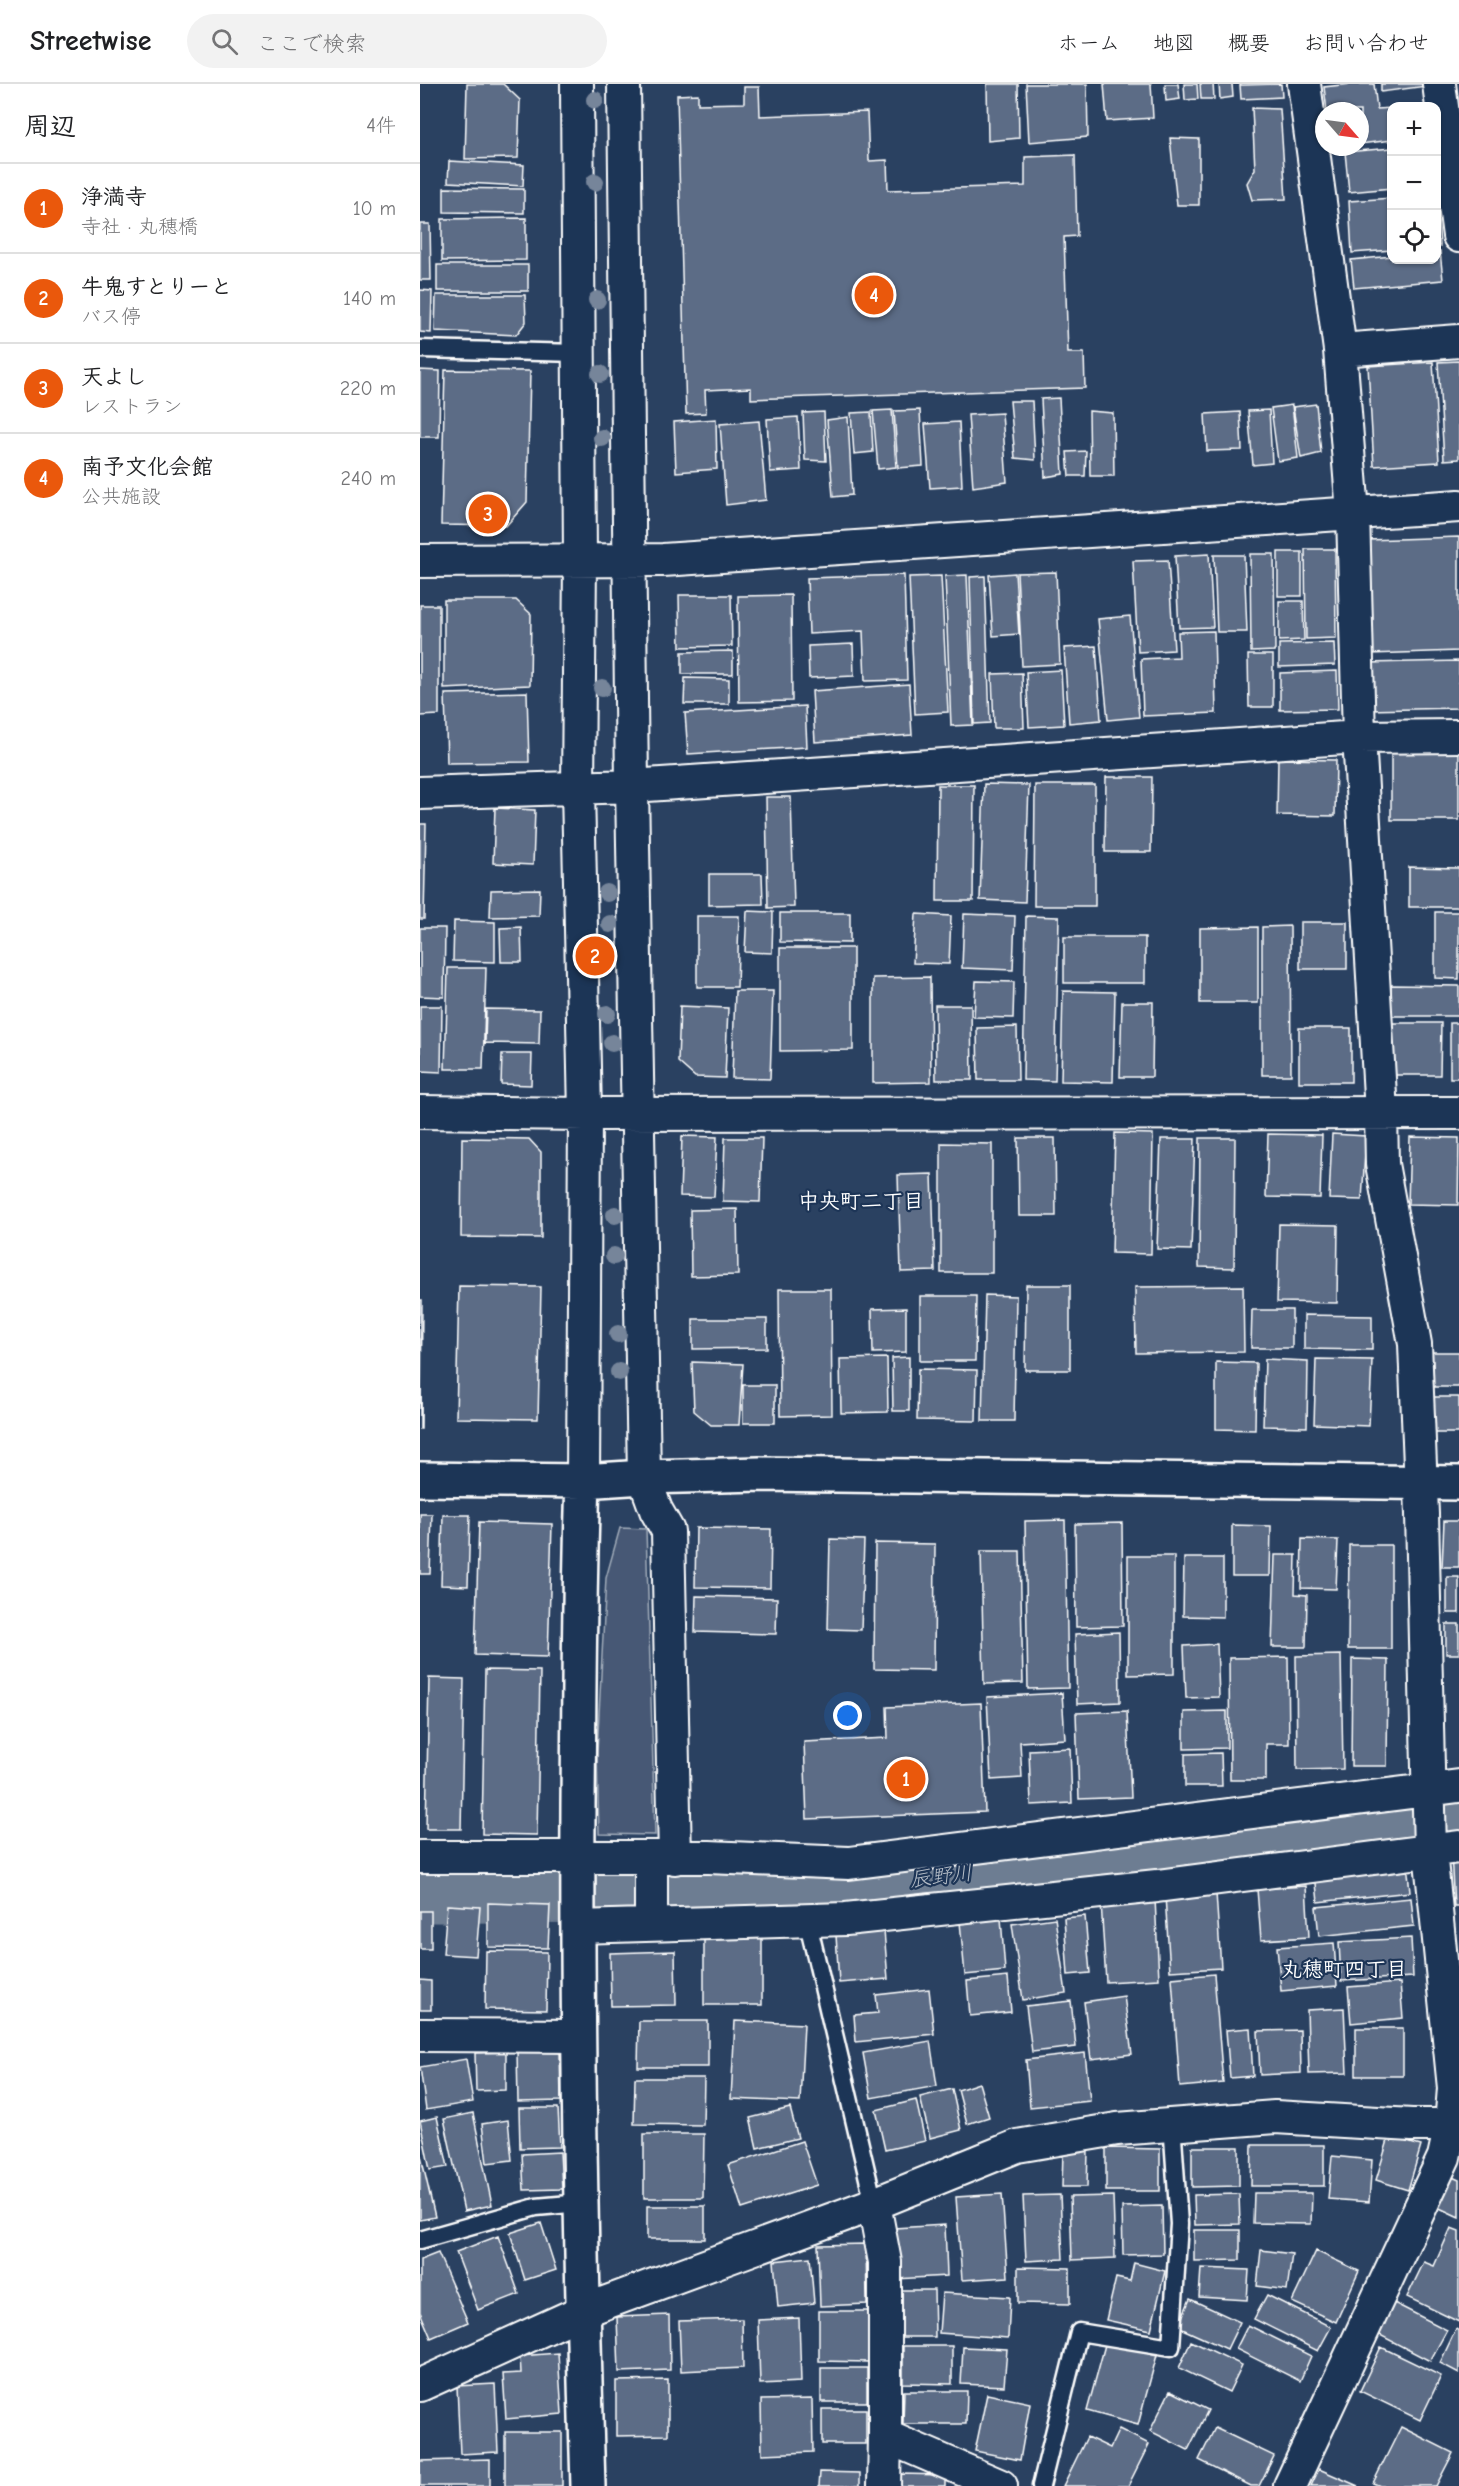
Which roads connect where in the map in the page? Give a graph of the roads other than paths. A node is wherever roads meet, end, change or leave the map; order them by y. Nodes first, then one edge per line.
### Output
1 (578, 84) edge
2 (624, 84) edge
3 (1304, 84) edge
4 (1439, 84) edge
5 (1459, 236) edge
6 (1459, 341) edge
7 (420, 350) edge
8 (1340, 350) junction
9 (578, 353) junction
10 (1459, 506) edge
11 (1353, 513) junction
12 (580, 560) junction
13 (420, 561) edge
14 (630, 561) junction
15 (1459, 736) edge
16 (1359, 737) junction
17 (632, 786) junction
18 (578, 789) junction
19 (420, 793) edge
20 (420, 1112) edge
21 (638, 1112) junction
22 (1381, 1113) junction
23 (1459, 1113) edge
24 (585, 1114) junction
25 (644, 1477) junction
26 (420, 1479) edge
27 (583, 1481) junction
28 (1421, 1483) junction
29 (1459, 1483) edge
30 (1459, 1786) edge
31 (1429, 1798) junction
32 (1444, 1849) edge
33 (420, 1857) edge
34 (659, 1863) junction
35 (578, 1891) junction
36 (651, 1917) junction
37 (807, 1919) junction
38 (420, 2036) edge
39 (579, 2036) junction
40 (1456, 2088) edge
41 (1172, 2123) junction
42 (1455, 2125) edge
43 (581, 2203) junction
44 (874, 2204) junction
45 (420, 2240) edge
46 (583, 2311) junction
47 (420, 2385) edge
48 (885, 2436) junction
49 (588, 2486) edge
50 (884, 2486) edge
51 (1001, 2486) edge
52 (1041, 2486) edge
53 (1290, 2486) edge

1 - 9 street
2 - 14 street
3 - 8 street
4 - 5 street
6 - 8 street
7 - 9 lane
8 - 11 street
9 - 12 street
10 - 11 street
11 - 14 street
11 - 16 street
12 - 13 street
12 - 14 street
12 - 18 street
14 - 17 street
15 - 16 street
16 - 17 street
16 - 22 street
17 - 18 street
17 - 21 street
18 - 19 street
18 - 24 street
20 - 24 street
21 - 22 street
21 - 24 street
21 - 25 street
22 - 23 street
22 - 28 street
24 - 27 street
25 - 27 street
25 - 28 street
25 - 34 street
26 - 27 street
27 - 35 street
28 - 29 street
28 - 31 street
30 - 31 street
31 - 32 street
31 - 34 street
32 - 37 street
32 - 40 street
33 - 35 street
34 - 35 street
34 - 36 street
35 - 36 street
35 - 39 street
36 - 37 street
37 - 44 lane
38 - 39 street
39 - 43 street
40 - 42 street
41 - 42 street
41 - 44 street
41 - 52 lane
42 - 53 street
43 - 45 lane
43 - 46 street
44 - 46 street
44 - 48 street
46 - 47 street
46 - 49 street
48 - 50 street
48 - 51 street

